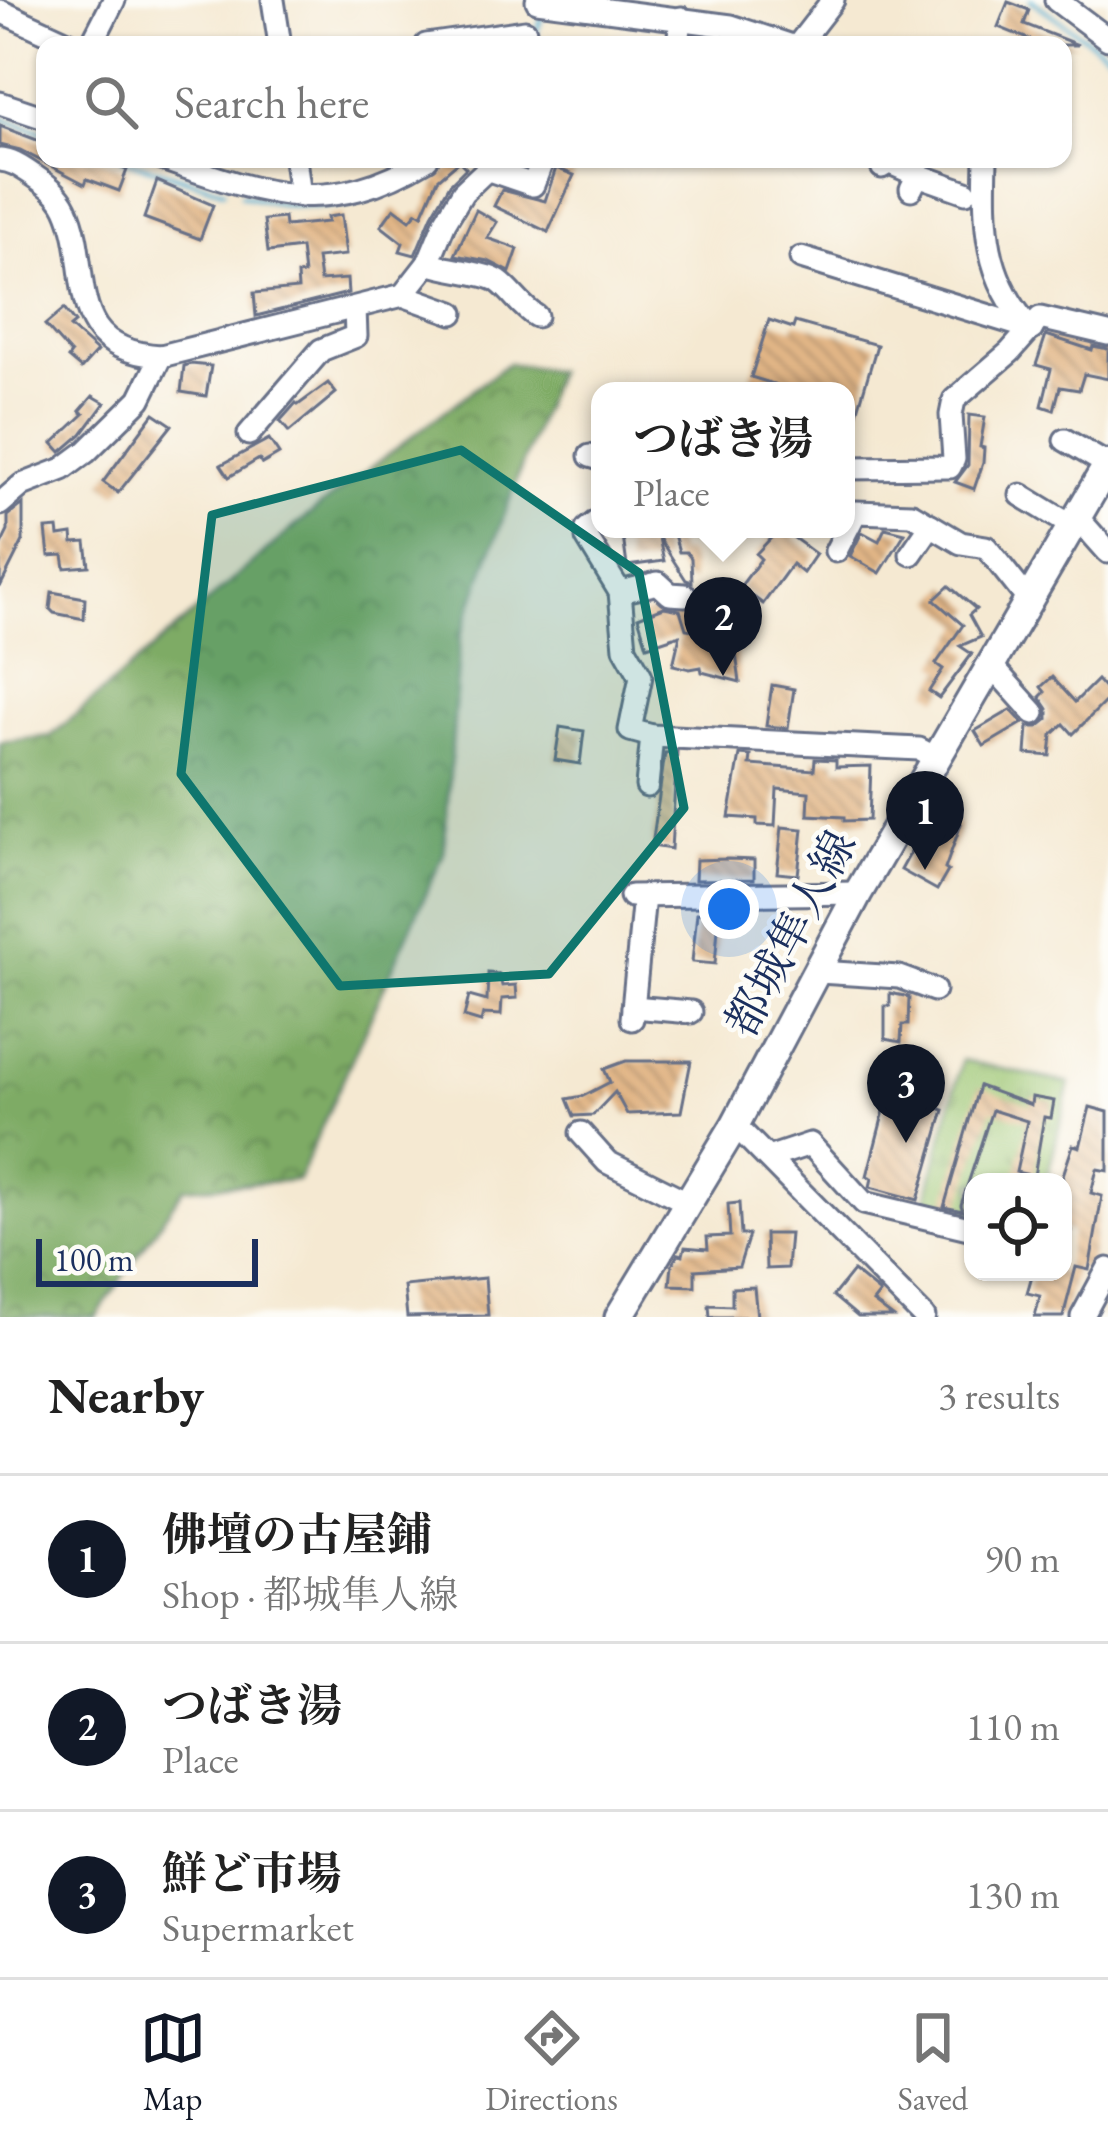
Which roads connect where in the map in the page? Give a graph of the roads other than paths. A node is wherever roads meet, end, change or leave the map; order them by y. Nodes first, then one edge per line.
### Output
1 (114, 0) edge
2 (273, 0) edge
3 (833, 0) edge
4 (1057, 0) edge
5 (542, 1) edge
6 (650, 7) edge
7 (0, 11) edge
8 (686, 12) edge
9 (54, 36) edge
10 (96, 36) edge
11 (279, 36) edge
12 (524, 36) edge
13 (767, 36) edge
14 (805, 36) edge
15 (1108, 39) edge
16 (0, 103) edge
17 (36, 115) edge
18 (0, 160) edge
19 (192, 168) edge
20 (296, 168) edge
21 (409, 168) edge
22 (490, 168) edge
23 (501, 168) edge
24 (540, 168) edge
25 (896, 168) edge
26 (979, 168) edge
27 (985, 168) edge
28 (300, 196) junction
29 (801, 258) dead end
30 (428, 262) junction
31 (403, 296) junction
32 (355, 308) junction
33 (453, 313) dead end
34 (536, 316) dead end
35 (1032, 329) junction
36 (1108, 334) edge
37 (161, 356) junction
38 (249, 434) dead end
39 (1065, 440) dead end
40 (1108, 465) edge
41 (855, 468) edge
42 (1022, 496) dead end
43 (0, 504) edge
44 (855, 514) edge
45 (1075, 521) junction
46 (931, 525) junction
47 (591, 526) edge
48 (843, 538) edge
49 (836, 551) dead end
50 (1108, 552) edge
51 (911, 554) dead end
52 (620, 592) junction
53 (686, 595) dead end
54 (1029, 601) junction
55 (991, 665) junction
56 (1034, 713) dead end
57 (652, 736) junction
58 (936, 758) junction
59 (647, 786) dead end
60 (858, 893) junction
61 (819, 972) junction
62 (934, 990) dead end
63 (691, 1012) dead end
64 (735, 1125) junction
65 (581, 1133) dead end
66 (768, 1158) junction
67 (685, 1202) junction
68 (964, 1227) edge
69 (1108, 1269) edge
70 (619, 1317) edge
71 (925, 1317) edge
72 (1082, 1317) edge

1 - 10 street
2 - 11 street
3 - 14 street
4 - 15 street
5 - 6 street
5 - 12 street
6 - 8 street
7 - 9 street
8 - 13 street
16 - 17 street
18 - 37 street
19 - 28 street
20 - 28 street
21 - 28 street
22 - 30 street
23 - 24 street
25 - 26 street
27 - 35 street
29 - 35 street
30 - 31 street
30 - 34 street
31 - 32 street
31 - 33 street
32 - 37 street
32 - 38 street
35 - 36 street
35 - 41 street
37 - 43 street
39 - 40 street
40 - 45 main road, 都城隼人線
42 - 45 street
44 - 46 street
45 - 50 street
45 - 54 main road, 都城隼人線
46 - 51 street
46 - 54 street
47 - 52 street
48 - 49 street
52 - 53 street
52 - 57 street
54 - 55 main road, 都城隼人線
55 - 56 street
55 - 58 main road, 都城隼人線
57 - 58 street
57 - 59 street
58 - 60 main road, 都城隼人線
60 - 61 main road, 都城隼人線
60 - 63 street
61 - 62 street
61 - 64 main road, 都城隼人線
64 - 66 street
64 - 67 main road, 都城隼人線
65 - 67 street
66 - 68 street
66 - 71 street
67 - 70 main road, 都城隼人線
69 - 72 street

